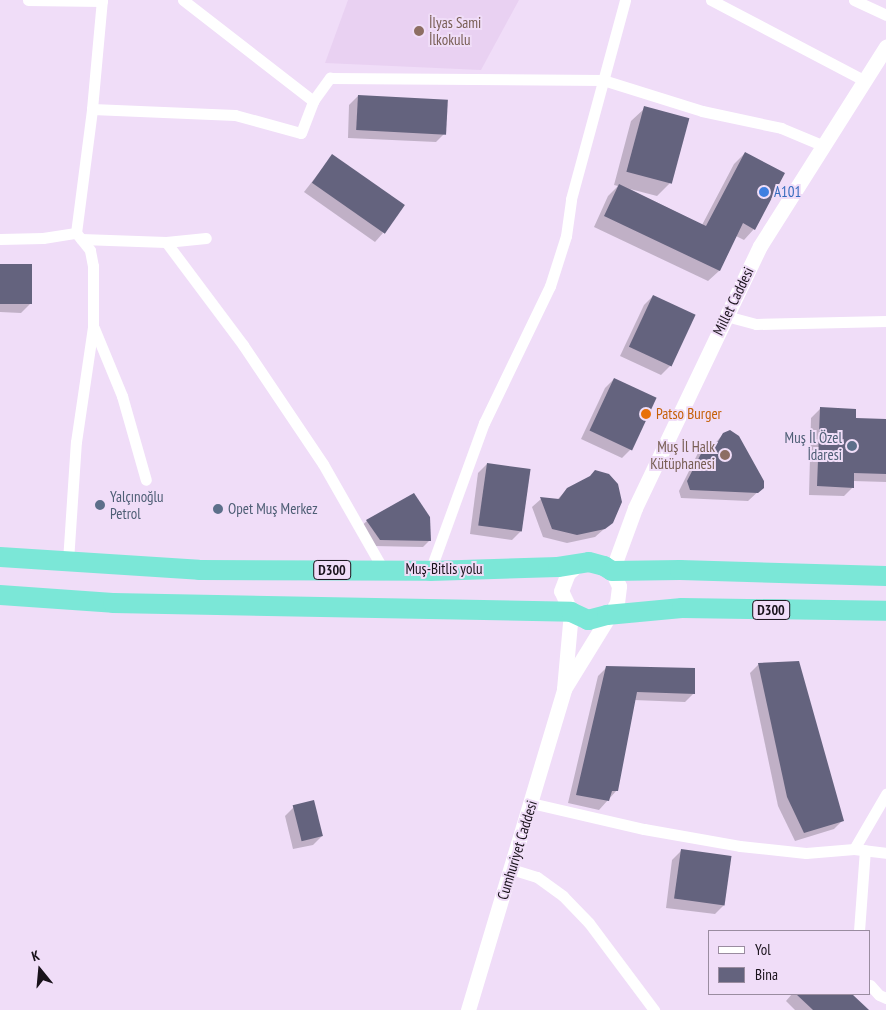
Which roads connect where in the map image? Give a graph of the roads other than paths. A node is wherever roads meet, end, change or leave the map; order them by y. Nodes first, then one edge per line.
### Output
1 (28, 0) edge
2 (183, 0) edge
3 (624, 0) edge
4 (711, 0) edge
5 (854, 0) edge
6 (102, 1) edge
7 (886, 15) edge
8 (886, 47) edge
9 (603, 80) junction
10 (864, 81) junction
11 (313, 101) junction
12 (92, 109) junction
13 (824, 146) junction
14 (78, 236) junction
15 (206, 238) dead end
16 (0, 239) edge
17 (166, 242) junction
18 (726, 316) junction
19 (886, 321) edge
20 (93, 327) junction
21 (146, 480) dead end
22 (0, 557) edge
23 (68, 561) junction
24 (576, 566) junction
25 (383, 569) junction
26 (430, 571) junction
27 (612, 571) junction
28 (886, 576) edge
29 (0, 595) edge
30 (886, 611) edge
31 (571, 612) junction
32 (607, 615) junction
33 (564, 689) junction
34 (886, 794) edge
35 (531, 803) junction
36 (859, 850) junction
37 (886, 853) edge
38 (511, 869) junction
39 (859, 930) edge
40 (871, 986) edge
41 (886, 998) edge
42 (468, 1010) edge
43 (654, 1010) edge

1 - 6 street
2 - 11 street
3 - 9 street
4 - 10 street
5 - 7 street
6 - 12 street
8 - 10 street, Millet Caddesi
9 - 11 street
9 - 13 street
9 - 26 street
10 - 13 street, Millet Caddesi
11 - 12 street
12 - 14 street
13 - 18 street, Millet Caddesi
14 - 16 street
14 - 17 street
14 - 20 street
15 - 17 street
17 - 25 street
18 - 19 street
18 - 27 street, Millet Caddesi
20 - 21 street
20 - 23 street
22 - 23 highway, Muş-Bitlis yolu / D300
23 - 25 highway, Muş-Bitlis yolu / D300
24 - 26 highway, Muş-Bitlis yolu / D300
24 - 27 highway, Muş-Bitlis yolu / D300
24 - 31 street, Cumhuriyet Caddesi
25 - 26 highway, Muş-Bitlis yolu / D300
27 - 28 highway, Muş-Bitlis yolu / D300
27 - 32 street, Cumhuriyet Caddesi
29 - 31 highway, D300
30 - 32 highway, D300
31 - 32 highway, D300
31 - 33 street, Cumhuriyet Caddesi
32 - 33 street, Cumhuriyet Caddesi
33 - 35 street, Cumhuriyet Caddesi
34 - 36 street
35 - 36 street
35 - 38 street, Cumhuriyet Caddesi
36 - 37 street
36 - 39 street
38 - 42 street, Cumhuriyet Caddesi
38 - 43 street
40 - 41 street

